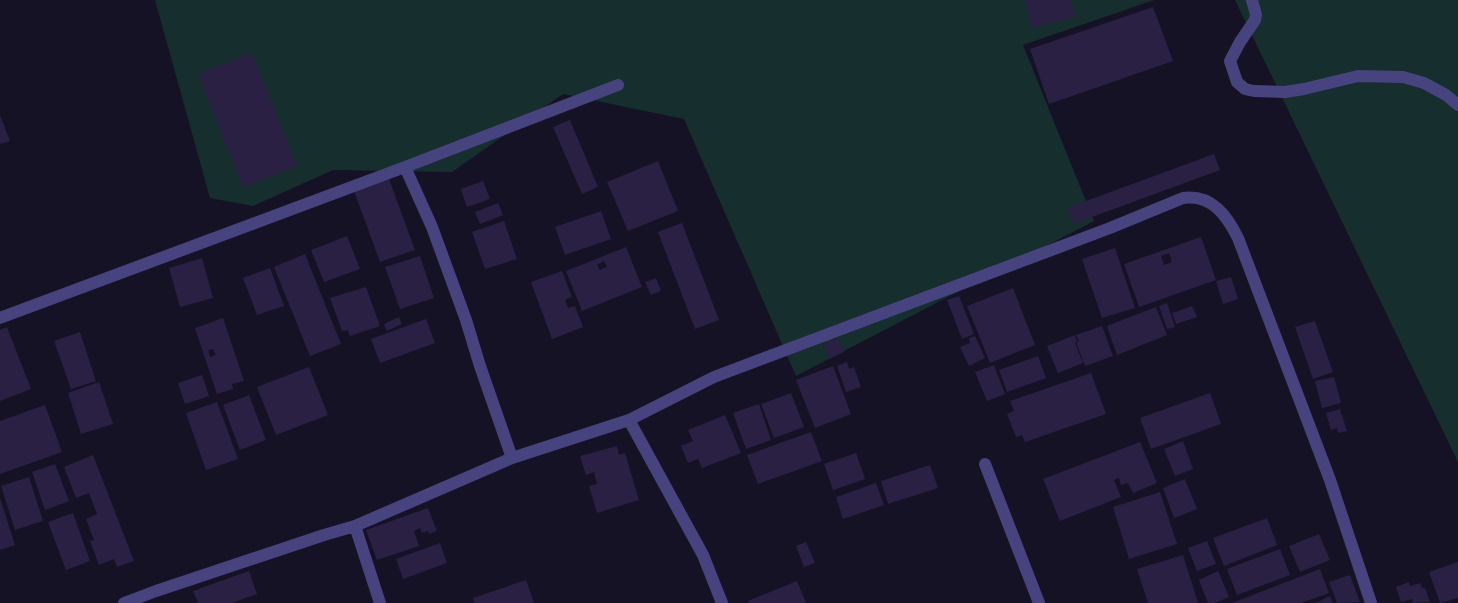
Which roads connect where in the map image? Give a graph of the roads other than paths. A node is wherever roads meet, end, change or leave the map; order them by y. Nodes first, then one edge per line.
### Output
1 (1252, 0) edge
2 (618, 85) dead end
3 (1458, 105) edge
4 (405, 168) junction
5 (0, 318) edge
6 (629, 420) junction
7 (512, 458) junction
8 (986, 464) dead end
9 (355, 526) junction
10 (124, 603) edge
11 (380, 603) edge
12 (722, 603) edge
13 (1039, 603) edge
14 (1371, 603) edge

1 - 3 street
2 - 4 street
4 - 5 street
4 - 7 street
6 - 7 street
6 - 12 street
6 - 14 street
7 - 9 street
8 - 13 street
9 - 10 street
9 - 11 street

